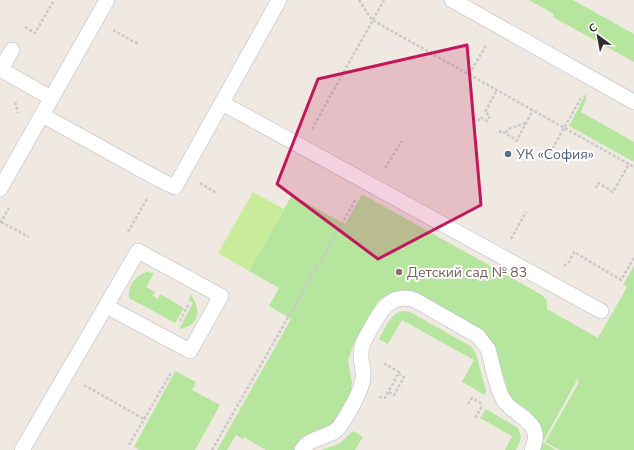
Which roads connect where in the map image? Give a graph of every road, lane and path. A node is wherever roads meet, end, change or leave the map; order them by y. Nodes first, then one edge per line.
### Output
1 (54, 0) edge
2 (107, 0) edge
3 (279, 0) edge
4 (359, 0) edge
5 (384, 0) edge
6 (452, 0) edge
7 (471, 5) edge
8 (372, 20) junction
9 (498, 26) junction
10 (25, 28) dead end
11 (109, 28) dead end
12 (138, 44) dead end
13 (12, 50) dead end
14 (0, 69) edge
15 (469, 74) junction
16 (592, 78) junction
17 (497, 90) junction
18 (12, 97) dead end
19 (51, 98) junction
20 (634, 102) edge
21 (222, 103) junction
22 (533, 110) junction
23 (18, 116) dead end
24 (42, 116) junction
25 (478, 121) dead end
26 (526, 123) junction
27 (305, 125) dead end
28 (564, 128) junction
29 (312, 129) junction
30 (318, 133) dead end
31 (499, 133) dead end
32 (506, 133) junction
33 (402, 141) dead end
34 (302, 146) junction
35 (550, 154) dead end
36 (629, 164) junction
37 (378, 166) dead end
38 (634, 167) edge
39 (596, 188) dead end
40 (0, 189) edge
41 (142, 192) dead end
42 (149, 196) dead end
43 (356, 199) dead end
44 (12, 201) dead end
45 (526, 212) dead end
46 (0, 222) edge
47 (29, 237) dead end
48 (516, 245) dead end
49 (634, 258) edge
50 (561, 266) dead end
51 (106, 306) junction
52 (601, 311) dead end
53 (379, 361) dead end
54 (171, 373) dead end
55 (398, 374) junction
56 (83, 385) dead end
57 (389, 392) junction
58 (374, 397) dead end
59 (468, 404) dead end
60 (481, 404) dead end
61 (144, 419) junction
62 (129, 445) dead end
63 (22, 450) edge
64 (212, 450) edge
65 (302, 450) edge
66 (532, 450) edge

1 - 10 path
2 - 19 lane
3 - 21 lane
4 - 8 path
5 - 8 path
6 - 7 lane
7 - 9 lane
8 - 15 path
8 - 29 path
9 - 15 path
9 - 16 lane
11 - 12 path
13 - 14 lane
14 - 19 lane
15 - 17 path
16 - 20 lane
16 - 28 path
17 - 22 path
17 - 25 path
18 - 23 path
19 - 24 lane
21 - 24 lane
21 - 34 lane
22 - 26 path
22 - 28 path
24 - 40 lane
26 - 32 path
26 - 32 path
27 - 29 path
28 - 35 path
28 - 36 path
29 - 30 path
29 - 34 path
31 - 32 path
33 - 37 path
34 - 52 lane
36 - 38 path
36 - 39 path
41 - 42 path
43 - 64 path
44 - 46 path
45 - 48 path
46 - 47 path
49 - 50 path
51 - 51 lane
51 - 63 lane
53 - 55 path
54 - 61 path
55 - 57 path
55 - 57 path
56 - 61 path
57 - 58 path
59 - 60 path
61 - 62 path
65 - 66 lane

